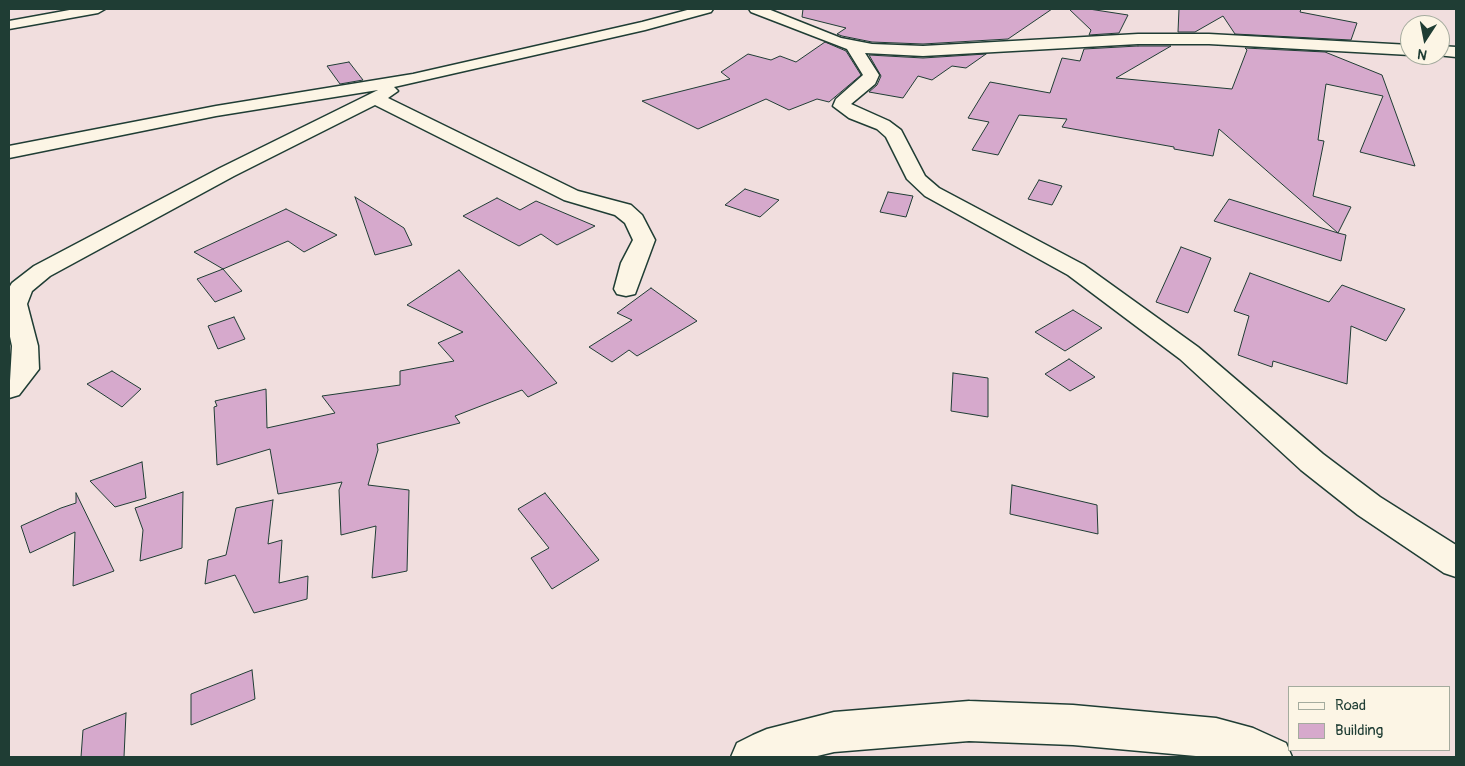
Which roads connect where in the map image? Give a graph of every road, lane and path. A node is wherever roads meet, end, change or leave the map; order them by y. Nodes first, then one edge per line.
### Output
1 (98, 9) edge
2 (706, 9) edge
3 (756, 9) edge
4 (9, 25) edge
5 (852, 46) junction
6 (1400, 49) edge
7 (413, 79) junction
8 (374, 98) junction
9 (9, 152) edge
10 (626, 289) dead end
11 (9, 388) edge
12 (1456, 563) edge
13 (751, 757) edge
14 (1272, 757) edge

1 - 4 street
2 - 7 street
3 - 5 street
5 - 6 street
5 - 12 street
7 - 8 street
7 - 9 street
8 - 10 street
8 - 11 street
13 - 14 street

